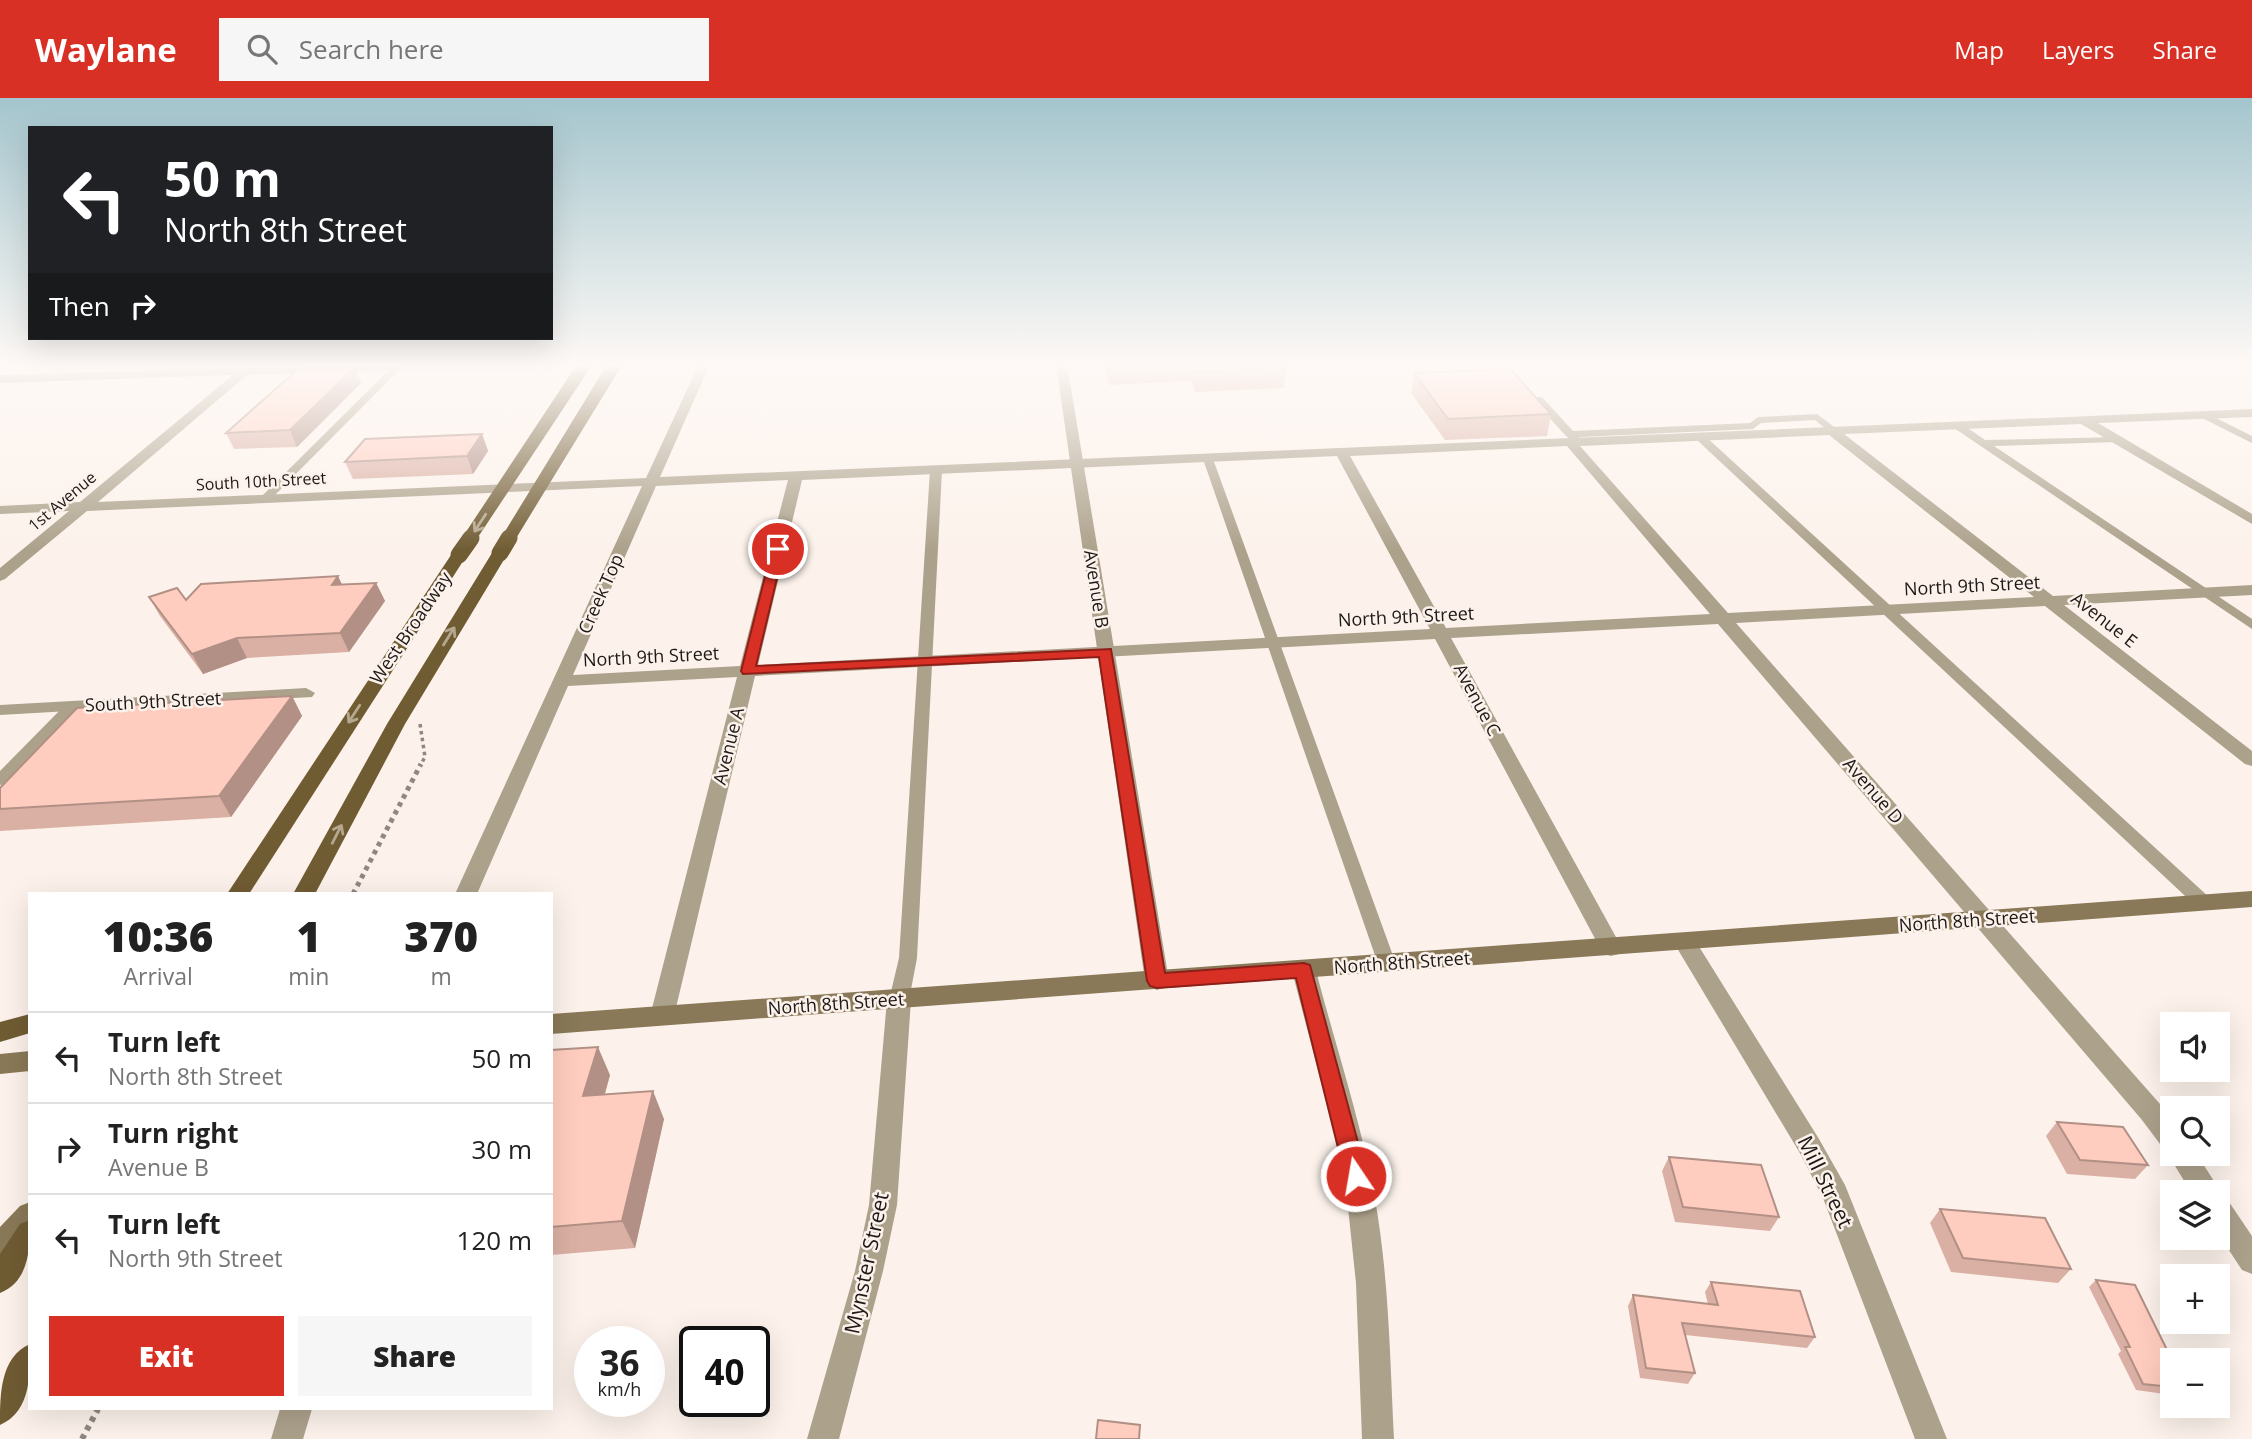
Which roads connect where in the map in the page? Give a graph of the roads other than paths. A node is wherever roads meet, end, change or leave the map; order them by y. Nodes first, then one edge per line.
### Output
1 (178, 427) edge
2 (337, 427) edge
3 (543, 427) edge
4 (576, 427) edge
5 (676, 427) edge
6 (1071, 427) edge
7 (1562, 427) edge
8 (1746, 427) edge
9 (1828, 427) edge
10 (1946, 427) edge
11 (1959, 427) edge
12 (2095, 427) edge
13 (2226, 427) edge
14 (1835, 432) junction
15 (1701, 438) junction
16 (2116, 439) junction
17 (1573, 440) junction
18 (2252, 440) edge
19 (1983, 443) junction
20 (1342, 453) junction
21 (1208, 459) junction
22 (1077, 464) junction
23 (936, 470) junction
24 (796, 476) junction
25 (652, 482) junction
26 (266, 498) junction
27 (85, 506) junction
28 (0, 509) edge
29 (2252, 520) edge
30 (0, 576) edge
31 (2252, 590) edge
32 (2204, 592) junction
33 (2049, 601) junction
34 (1887, 610) junction
35 (1724, 619) junction
36 (2252, 625) edge
37 (1441, 634) junction
38 (1272, 643) junction
39 (1106, 652) junction
40 (926, 662) junction
41 (748, 671) junction
42 (562, 681) junction
43 (306, 693) dead end
44 (72, 706) junction
45 (0, 710) edge
46 (2252, 760) edge
47 (0, 780) edge
48 (260, 858) junction
49 (228, 892) edge
50 (239, 892) edge
51 (305, 892) edge
52 (467, 892) edge
53 (2252, 899) edge
54 (2204, 903) junction
55 (1984, 920) junction
56 (1685, 943) junction
57 (1611, 948) junction
58 (1387, 964) junction
59 (1304, 971) junction
60 (1157, 981) junction
61 (899, 1000) junction
62 (662, 1016) junction
63 (28, 1024) edge
64 (553, 1024) edge
65 (0, 1032) edge
66 (28, 1061) edge
67 (0, 1064) edge
68 (2160, 1124) edge
69 (28, 1217) edge
70 (2230, 1227) edge
71 (28, 1236) edge
72 (0, 1247) edge
73 (2252, 1260) edge
74 (0, 1279) edge
75 (28, 1362) edge
76 (0, 1409) edge
77 (296, 1410) edge
78 (287, 1439) edge
79 (823, 1439) edge
80 (1378, 1439) edge
81 (1931, 1439) edge

1 - 27 street, 1st Avenue
2 - 26 lane
3 -> 48 main road, West Broadway, bridge
51 -> 4 main road, West Broadway, bridge
5 - 25 street, Creek Top
6 - 22 street, Avenue B
7 - 17 lane
8 - 17 lane
9 - 14 lane
10 - 14 street, South 10th Street
11 - 19 lane
12 - 16 street
13 - 18 lane
14 - 15 street, South 10th Street
14 - 33 street, Avenue E
15 - 17 street, South 10th Street
15 - 34 lane
16 - 19 lane
16 - 29 street
17 - 20 street, South 10th Street
17 - 35 street, Avenue D
19 - 32 lane
20 - 21 street, South 10th Street
20 - 37 street, Avenue C
21 - 22 street, South 10th Street
21 - 38 lane
22 - 23 street, South 10th Street
22 - 39 street, Avenue B
23 - 24 street, South 10th Street
23 - 40 lane
24 - 25 street, South 10th Street
24 - 41 street, Avenue A
25 - 26 street, South 10th Street
25 - 42 street, Creek Top
26 - 27 street, South 10th Street
27 - 28 street, South 10th Street
27 - 30 street, 1st Avenue
31 - 32 street, North 9th Street
32 - 33 street, North 9th Street
32 - 36 lane
33 - 34 street, North 9th Street
33 - 46 street, Avenue E
34 - 35 street, North 9th Street
34 - 54 lane
35 - 37 street, North 9th Street
35 - 55 street, Avenue D
37 - 38 street, North 9th Street
37 - 57 street, Avenue C
38 - 39 street, North 9th Street
38 - 58 lane
39 - 40 street, North 9th Street
39 - 60 street, Avenue B
40 - 41 street, North 9th Street
40 - 61 lane
41 - 42 street, North 9th Street
41 - 62 street, Avenue A
42 - 52 street, Creek Top
43 - 44 street, South 9th Street
44 - 45 street, South 9th Street
44 - 47 lane
48 - 49 main road
48 - 50 main road, West Broadway
53 - 54 main road, North 8th Street
54 - 55 main road, North 8th Street
55 - 56 main road, North 8th Street
55 - 68 street, Avenue D
56 - 57 main road, North 8th Street
56 - 81 street, Mill Street
57 - 58 main road, North 8th Street
58 - 59 main road, North 8th Street
59 - 60 main road, North 8th Street
59 - 80 street
60 - 61 main road, North 8th Street
61 - 62 main road, North 8th Street
61 - 79 street, Mynster Street
62 - 64 main road, North 8th Street
63 - 65 main road
66 - 67 main road
69 - 72 main road
70 - 73 street
71 - 74 main road
75 - 76 main road
77 - 78 street

